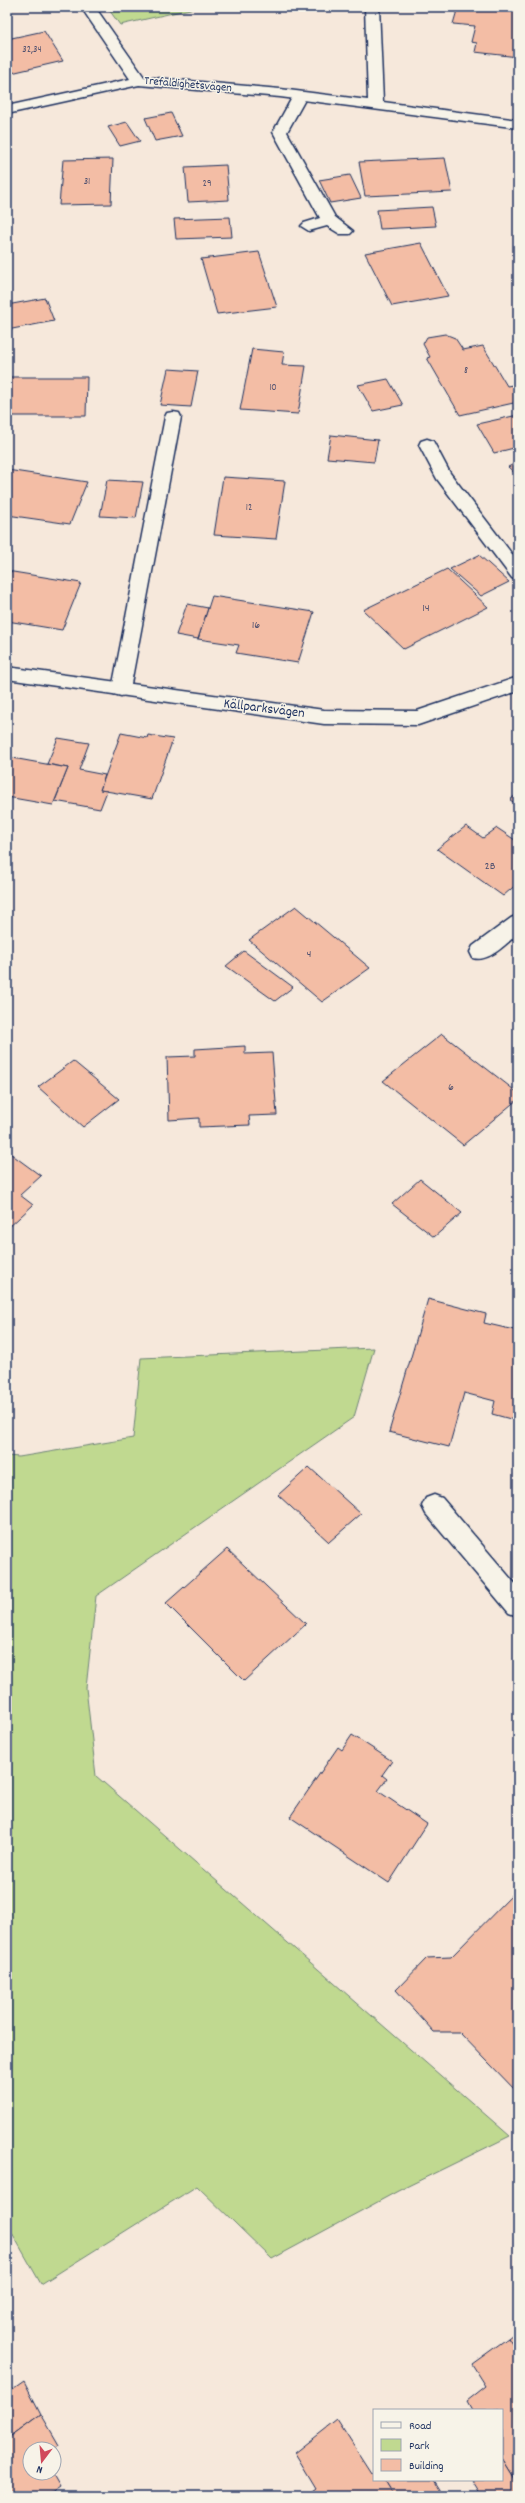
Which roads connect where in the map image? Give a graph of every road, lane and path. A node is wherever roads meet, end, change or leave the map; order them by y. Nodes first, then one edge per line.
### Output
1 (88, 7) edge
2 (372, 7) edge
3 (139, 81) junction
4 (300, 96) junction
5 (376, 107) junction
6 (7, 110) edge
7 (518, 124) edge
8 (329, 220) junction
9 (309, 226) dead end
10 (345, 231) dead end
11 (173, 417) dead end
12 (427, 444) dead end
13 (518, 574) edge
14 (7, 673) edge
15 (518, 684) edge
16 (121, 690) junction
17 (518, 923) edge
18 (480, 952) dead end
19 (434, 1506) dead end
20 (518, 1605) edge

1 - 3 street
2 - 5 street
3 - 4 street, Trefaldighetsvägen
3 - 6 street, Trefaldighetsvägen
4 - 5 street, Trefaldighetsvägen
4 - 8 street
5 - 7 street, Trefaldighetsvägen
8 - 9 street
8 - 10 street
11 - 16 street
12 - 13 street
14 - 16 street, Källparksvägen
15 - 16 street, Källparksvägen
17 - 18 street
19 - 20 street

